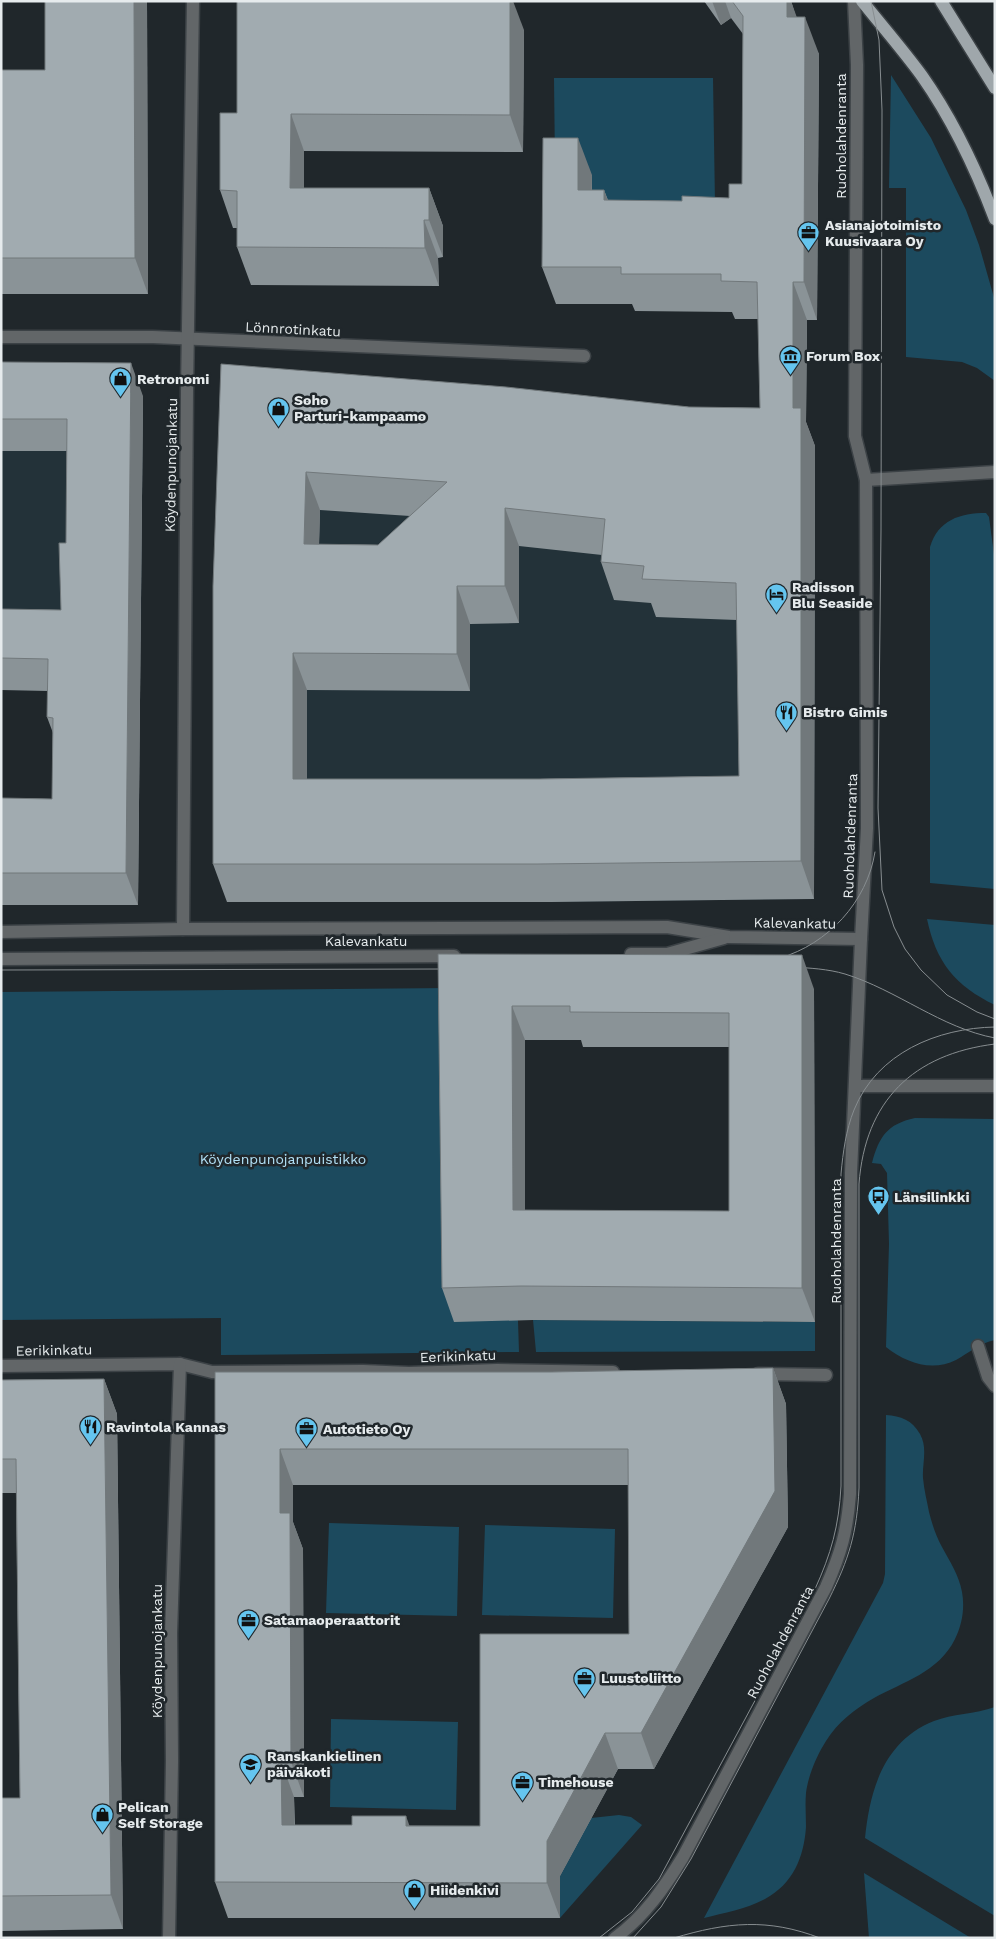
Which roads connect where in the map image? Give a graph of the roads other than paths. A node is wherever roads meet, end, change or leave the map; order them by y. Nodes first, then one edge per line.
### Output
1 (193, 1) edge
2 (854, 1) edge
3 (862, 1) edge
4 (941, 1) edge
5 (995, 88) edge
6 (995, 219) edge
7 (1, 337) edge
8 (188, 339) junction
9 (584, 356) dead end
10 (995, 472) edge
11 (866, 480) junction
12 (183, 929) junction
13 (1, 932) edge
14 (729, 937) junction
15 (861, 939) junction
16 (618, 954) edge
17 (471, 956) edge
18 (1, 959) edge
19 (856, 1086) junction
20 (995, 1086) edge
21 (978, 1346) dead end
22 (180, 1364) junction
23 (1, 1366) edge
24 (624, 1372) edge
25 (750, 1374) edge
26 (826, 1375) dead end
27 (995, 1386) edge
28 (169, 1938) edge
29 (616, 1938) edge

1 - 8 street, Köydenpunojankatu
2 - 11 street, Ruoholahdenranta
3 - 6 main road
4 - 5 main road
7 - 8 street, Lönnrotinkatu
8 - 9 street, Lönnrotinkatu
8 - 12 street, Köydenpunojankatu
10 - 11 street
11 - 15 street, Ruoholahdenranta
12 - 13 street, Kalevankatu
12 - 14 street, Kalevankatu
14 - 15 street, Kalevankatu
14 - 16 street, Kalevankatu
15 - 19 street, Ruoholahdenranta
17 - 18 street, Kalevankatu
19 - 20 street
19 - 29 street, Ruoholahdenranta
21 - 27 street
22 - 23 street, Eerikinkatu
22 - 24 street, Eerikinkatu
22 - 28 street, Köydenpunojankatu
25 - 26 street

